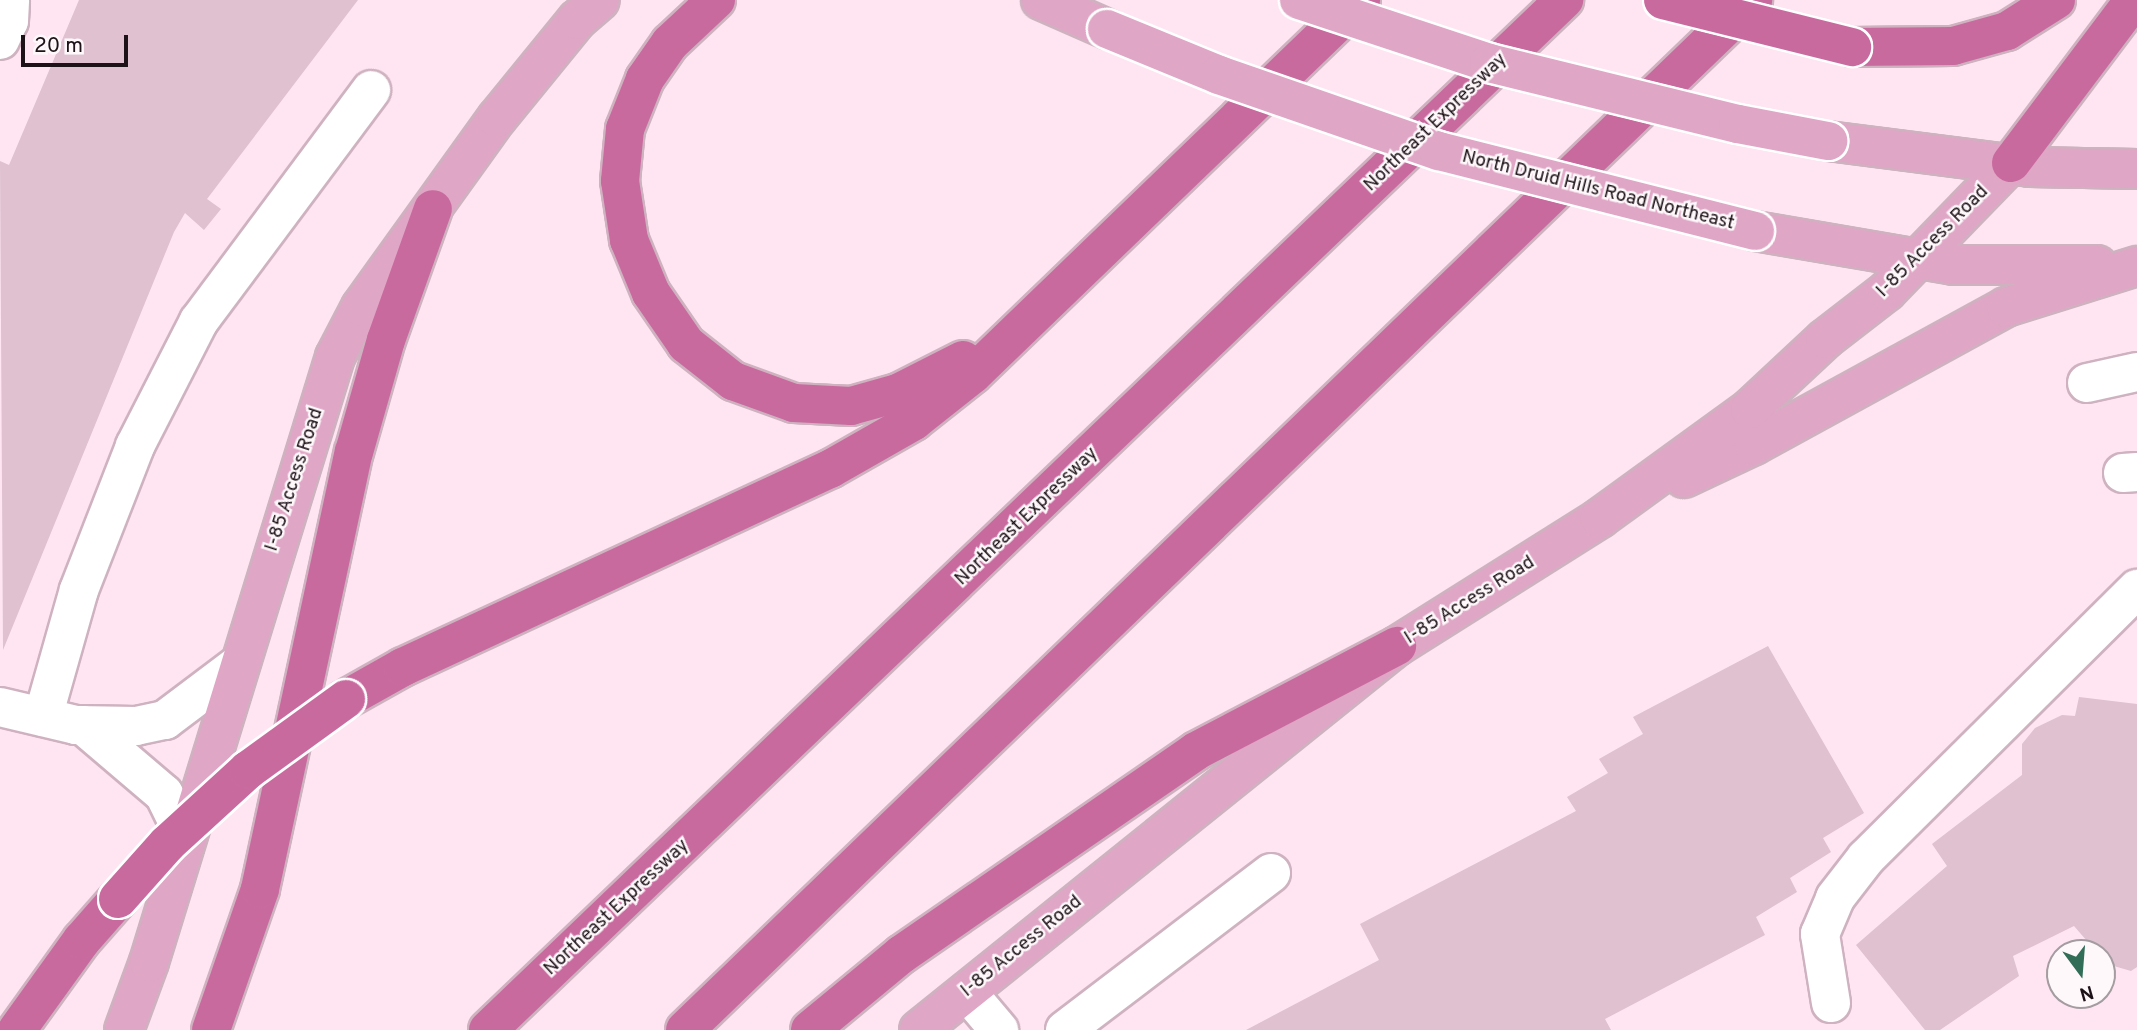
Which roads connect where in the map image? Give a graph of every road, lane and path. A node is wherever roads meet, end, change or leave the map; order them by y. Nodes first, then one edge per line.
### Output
1 (10, 0) edge
2 (716, 0) edge
3 (1041, 0) edge
4 (1299, 0) edge
5 (1361, 0) edge
6 (1564, 0) edge
7 (1663, 0) edge
8 (1753, 0) edge
9 (2056, 0) edge
10 (588, 7) edge
11 (2134, 7) edge
12 (0, 40) edge
13 (371, 90) dead end
14 (2011, 163) junction
15 (2137, 169) edge
16 (433, 209) junction
17 (1919, 260) junction
18 (2137, 266) edge
19 (1018, 325) junction
20 (2137, 372) edge
21 (2087, 383) dead end
22 (1600, 518) junction
23 (2137, 589) edge
24 (1397, 646) junction
25 (238, 665) junction
26 (0, 707) edge
27 (43, 718) junction
28 (83, 725) junction
29 (1181, 760) junction
30 (186, 839) junction
31 (1270, 873) dead end
32 (967, 992) junction
33 (1831, 1003) dead end
34 (17, 1030) edge
35 (124, 1030) edge
36 (211, 1030) edge
37 (488, 1030) edge
38 (685, 1030) edge
39 (810, 1030) edge
40 (907, 1030) edge
41 (919, 1030) edge
42 (999, 1030) edge
43 (1065, 1030) edge

1 - 12 lane
2 - 19 highway
3 - 17 main road, North Druid Hills Road Northeast, bridge
4 - 14 main road, bridge
5 - 19 highway
6 - 37 highway, Northeast Expressway
7 - 9 highway, bridge
8 - 38 highway
10 - 16 main road, I-85 Access Road
11 - 14 highway
13 - 27 lane
14 - 15 main road
14 - 17 main road, I-85 Access Road
16 - 25 main road, I-85 Access Road
16 - 36 highway
17 - 18 main road, North Druid Hills Road Northeast
17 - 22 main road, I-85 Access Road
18 - 22 main road
19 - 34 highway, bridge
20 - 21 lane
22 - 24 main road, I-85 Access Road
23 - 33 lane
24 - 29 highway
24 - 32 main road, I-85 Access Road
25 - 28 lane
25 - 30 main road, I-85 Access Road
26 - 27 lane
27 - 28 lane
28 - 30 lane
29 - 39 highway
29 - 40 main road
30 - 35 main road, I-85 Access Road
31 - 43 lane
32 - 41 main road, I-85 Access Road
32 - 42 lane

